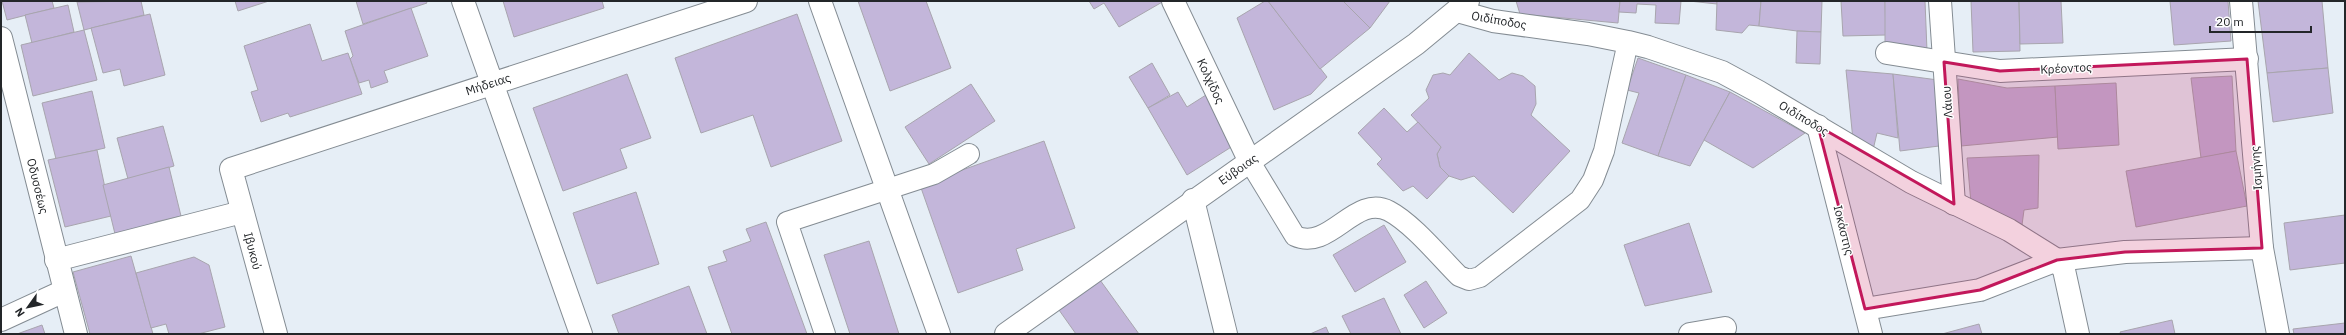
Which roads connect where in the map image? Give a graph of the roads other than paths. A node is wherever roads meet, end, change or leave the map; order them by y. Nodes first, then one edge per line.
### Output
1 (463, 1) edge
2 (746, 1) edge
3 (820, 1) edge
4 (1173, 1) edge
5 (1940, 1) edge
6 (2241, 1) edge
7 (1462, 6) edge
8 (1, 38) edge
9 (1628, 42) junction
10 (1887, 53) dead end
11 (2247, 59) junction
12 (1944, 62) junction
13 (492, 83) junction
14 (1818, 126) junction
15 (969, 154) dead end
16 (1250, 162) junction
17 (231, 169) joint
18 (887, 189) junction
19 (1194, 200) junction
20 (1954, 204) junction
21 (242, 212) junction
22 (2262, 248) junction
23 (56, 260) junction
24 (2057, 260) junction
25 (64, 291) junction
26 (1865, 309) junction
27 (1, 320) edge
28 (1725, 328) dead end
29 (76, 334) edge
30 (276, 334) edge
31 (581, 334) edge
32 (825, 334) edge
33 (940, 334) edge
34 (1006, 334) edge
35 (1226, 334) edge
36 (1690, 334) edge
37 (1871, 334) edge
38 (2078, 334) edge
39 (2278, 334) edge

1 - 13 street
2 - 13 street, Μήδειας
3 - 18 street
4 - 16 street, Κολχίδος
5 - 12 street, Λάιου
6 - 11 street, Ισμήνης
7 - 9 street, Οιδίποδος
7 - 16 street, Εύβοιας
8 - 23 street, Οδυσσέως
9 - 14 street, Οιδίποδος
9 - 16 lane
10 - 12 street, Κρέοντος
11 - 12 street, Κρέοντος
11 - 22 street, Ισμήνης
12 - 20 street, Λάιου
13 - 17 street, Μήδειας
13 - 31 street
14 - 20 street, Οιδίποδος
14 - 26 street, Ιοκάστης
15 - 18 lane
16 - 19 street, Εύβοιας
17 - 21 street, Ιβυκού
18 - 32 lane
18 - 33 street
19 - 34 street, Εύβοιας
19 - 35 street
20 - 24 street, Οιδίποδος
21 - 23 street
21 - 30 street, Ιβυκού
22 - 24 street
22 - 39 street, Ισμήνης
23 - 25 street, Οδυσσέως
24 - 26 street
24 - 38 street
25 - 27 street
25 - 29 street, Οδυσσέως
26 - 37 street, Ιοκάστης
28 - 36 street

